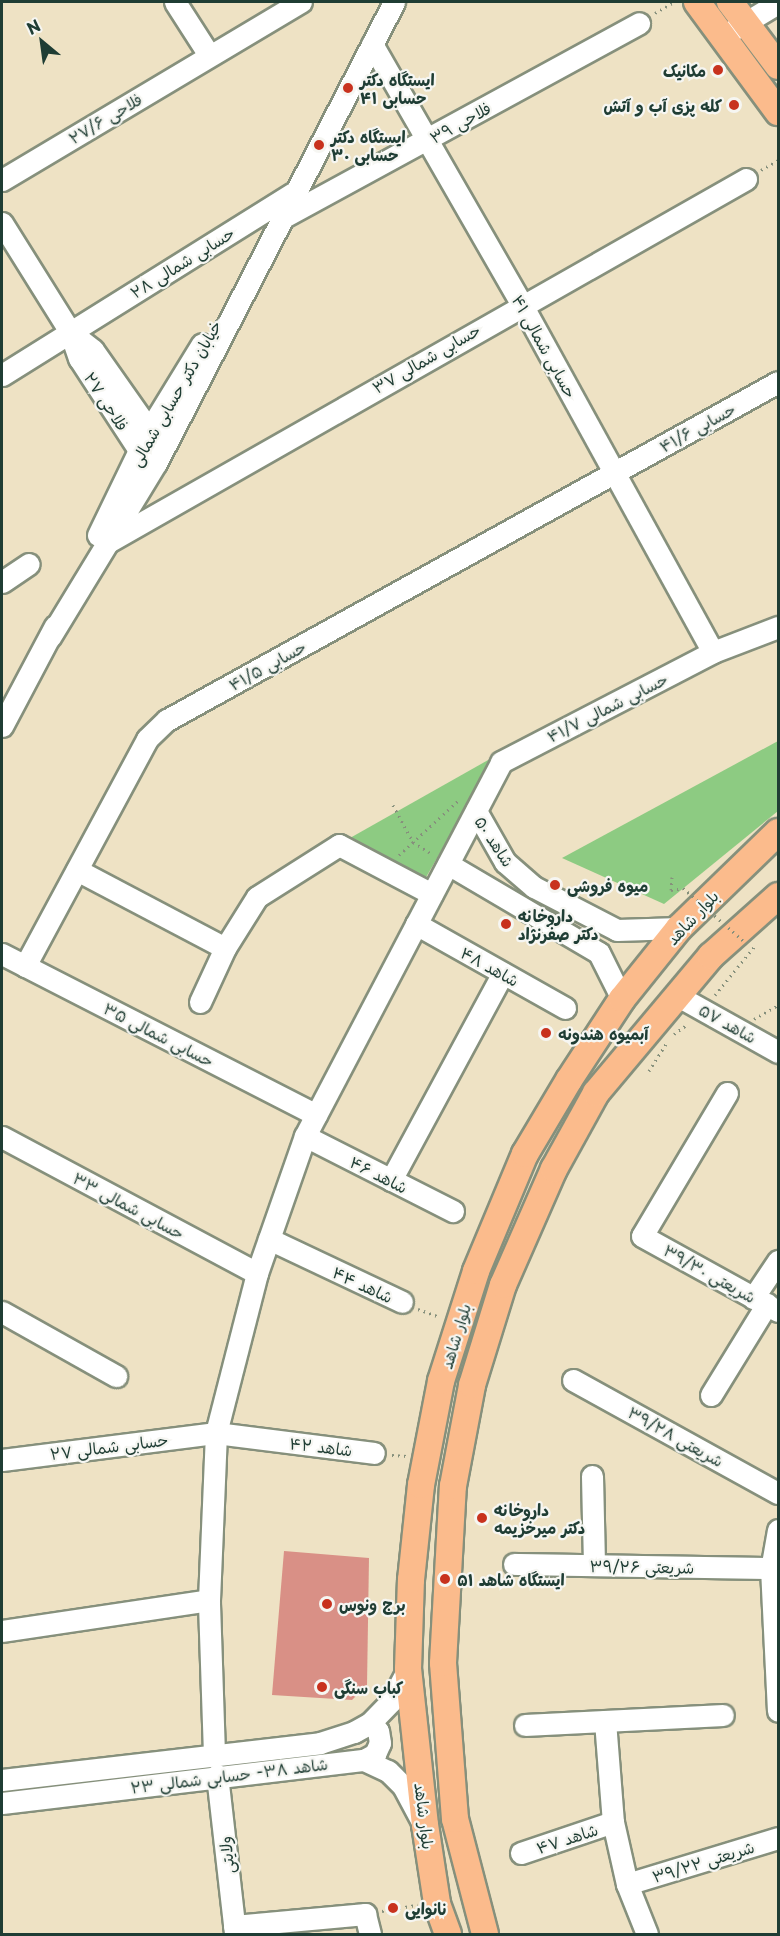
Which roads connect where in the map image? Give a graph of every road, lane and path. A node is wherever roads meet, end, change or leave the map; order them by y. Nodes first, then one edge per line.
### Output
1 (175, 2) edge
2 (301, 2) edge
3 (674, 2) edge
4 (697, 2) edge
5 (730, 2) edge
6 (393, 3) edge
7 (778, 3) edge
8 (639, 23) joint
9 (746, 23) junction
10 (723, 36) junction
11 (372, 44) junction
12 (209, 56) junction
13 (778, 66) edge
14 (778, 112) edge
15 (428, 140) junction
16 (746, 179) dead end
17 (2, 180) edge
18 (293, 192) junction
19 (280, 219) junction
20 (2, 223) edge
21 (521, 303) junction
22 (70, 332) junction
23 (2, 375) edge
24 (778, 382) edge
25 (144, 441) junction
26 (160, 455) junction
27 (615, 472) junction
28 (108, 542) junction
29 (29, 564) dead end
30 (2, 582) edge
31 (778, 627) edge
32 (50, 637) junction
33 (714, 652) junction
34 (2, 726) edge
35 (472, 801) junction
36 (393, 805) dead end
37 (778, 832) edge
38 (413, 842) junction
39 (448, 864) junction
40 (385, 869) junction
41 (77, 870) junction
42 (672, 877) dead end
43 (432, 894) junction
44 (778, 896) edge
45 (416, 924) junction
46 (679, 928) junction
47 (617, 930) junction
48 (747, 944) dead end
49 (225, 948) junction
50 (599, 953) junction
51 (2, 954) edge
52 (25, 966) junction
53 (503, 973) junction
54 (678, 996) junction
55 (622, 999) junction
56 (200, 1002) dead end
57 (778, 1005) edge
58 (564, 1008) dead end
59 (737, 1028) junction
60 (778, 1052) edge
61 (727, 1093) dead end
62 (316, 1115) junction
63 (305, 1136) junction
64 (2, 1137) edge
65 (391, 1180) junction
66 (453, 1211) dead end
67 (269, 1239) junction
68 (778, 1260) edge
69 (257, 1273) junction
70 (402, 1302) joint
71 (766, 1304) edge
72 (2, 1312) edge
73 (459, 1324) junction
74 (117, 1376) dead end
75 (573, 1380) dead end
76 (711, 1395) dead end
77 (216, 1433) junction
78 (374, 1453) joint
79 (426, 1457) junction
80 (2, 1460) edge
81 (592, 1476) dead end
82 (778, 1493) edge
83 (778, 1530) edge
84 (514, 1564) dead end
85 (594, 1565) junction
86 (771, 1568) junction
87 (209, 1600) junction
88 (2, 1631) edge
89 (776, 1631) edge
90 (408, 1669) junction
91 (778, 1711) edge
92 (723, 1715) dead end
93 (604, 1721) junction
94 (370, 1723) junction
95 (525, 1725) dead end
96 (214, 1754) junction
97 (364, 1760) junction
98 (217, 1775) junction
99 (2, 1780) edge
100 (2, 1803) edge
101 (613, 1822) junction
102 (425, 1825) junction
103 (778, 1838) edge
104 (520, 1853) dead end
105 (627, 1884) junction
106 (437, 1902) junction
107 (368, 1924) edge
108 (234, 1930) edge
109 (448, 1935) edge
110 (485, 1935) edge
111 (647, 1935) edge

1 - 12 street
2 - 12 street, فلاحی ۲۷/۶
3 - 8 path
4 - 10 main road
5 - 9 main road
6 - 11 street, خیابان دکتر حسابی شمالی
7 - 9 street
8 - 15 street, فلاحی ۳۹
9 - 10 street
9 - 13 main road
10 - 14 main road
11 - 15 street, حسابی شمالی ۴۱
11 - 18 street, خیابان دکتر حسابی شمالی
12 - 17 street, فلاحی ۲۷/۶
15 - 19 street, فلاحی ۳۹
15 - 21 street, حسابی شمالی ۴۱
16 - 21 street, حسابی شمالی ۳۷
18 - 19 street, خیابان دکتر حسابی شمالی
18 - 22 street, حسابی شمالی ۲۸
19 - 25 street, خیابان دکتر حسابی شمالی
19 - 26 street, خیابان دکتر حسابی شمالی
20 - 22 street, فلاحی ۲۷
21 - 27 street, حسابی شمالی ۴۱
21 - 28 street, حسابی شمالی ۳۷
22 - 23 street, حسابی شمالی ۲۸
22 - 25 street, فلاحی ۲۷
24 - 27 street, حسابی ۴۱/۶
25 - 26 street, فلاحی ۲۷
25 - 32 street, خیابان دکتر حسابی شمالی
26 - 28 street, خیابان دکتر حسابی شمالی
27 - 33 street, حسابی شمالی ۴۱
27 - 41 street, حسابی ۴۱/۵
28 - 32 street, خیابان دکتر حسابی شمالی
29 - 30 street
31 - 33 street, حسابی شمالی ۴۱/۷
32 - 34 street, خیابان دکتر حسابی شمالی
33 - 35 street, حسابی شمالی ۴۱/۷
35 - 38 path
35 - 39 street
35 - 47 street, شاهد ۵۰
36 - 38 path
37 - 46 main road, بلوار شاهد
38 - 39 path
38 - 40 path
39 - 43 street
39 - 50 street, شاهد ۵۰
40 - 43 street
40 - 49 street
41 - 49 street
41 - 52 street, حسابی ۴۱/۵
42 - 48 path, bridge
43 - 45 street
44 - 54 main road, بلوار شاهد
45 - 53 street, شاهد ۴۸
45 - 62 street
46 - 47 street, شاهد ۵۰
46 - 55 main road, بلوار شاهد
47 - 50 street
49 - 56 street
50 - 55 street
51 - 52 street, حسابی شمالی ۳۵
52 - 62 street, حسابی شمالی ۳۵
53 - 58 street, شاهد ۴۸
53 - 65 street
54 - 59 street, شاهد ۵۷
54 - 110 main road, بلوار شاهد
55 - 73 main road, بلوار شاهد
57 - 59 path
59 - 60 street, شاهد ۵۷
61 - 71 street, شریعتی ۳۹/۳۰
62 - 63 street
63 - 65 street, شاهد ۴۶
63 - 67 street
64 - 69 street, حسابی شمالی ۳۳
65 - 66 street, شاهد ۴۶
67 - 69 street
67 - 70 street, شاهد ۴۴
68 - 71 street
69 - 77 street
70 - 73 path, شاهد ۴۴
71 - 76 street
72 - 74 street
73 - 79 main road, بلوار شاهد
75 - 82 street, شریعتی ۳۹/۲۸
77 - 78 street, شاهد ۴۲
77 - 80 street, حسابی شمالی ۲۷
77 - 87 street
78 - 79 path, شاهد ۴۲
79 - 90 main road, بلوار شاهد
81 - 85 street
83 - 86 street
84 - 85 street, شریعتی ۳۹/۲۶
85 - 86 street, شریعتی ۳۹/۲۶
86 - 89 street
87 - 88 street
87 - 96 street
89 - 91 street
90 - 94 street, شاهد ۳۸- حسابی شمالی ۲۳
90 - 102 main road, بلوار شاهد
92 - 93 street
93 - 95 street
93 - 101 street
94 - 96 street, شاهد ۳۸- حسابی شمالی ۲۳
94 - 97 street
96 - 99 street, شاهد ۳۸- حسابی شمالی ۲۳
97 - 98 street, شاهد ۳۸- حسابی شمالی ۲۳
97 - 102 street
98 - 100 street, شاهد ۳۸- حسابی شمالی ۲۳
98 - 108 street, ولایتی
101 - 104 street, شاهد ۴۷
101 - 105 street
102 - 106 main road, بلوار شاهد
103 - 105 street, شریعتی ۳۹/۲۲
105 - 111 street
106 - 107 path
106 - 109 main road, بلوار شاهد
107 - 108 street

